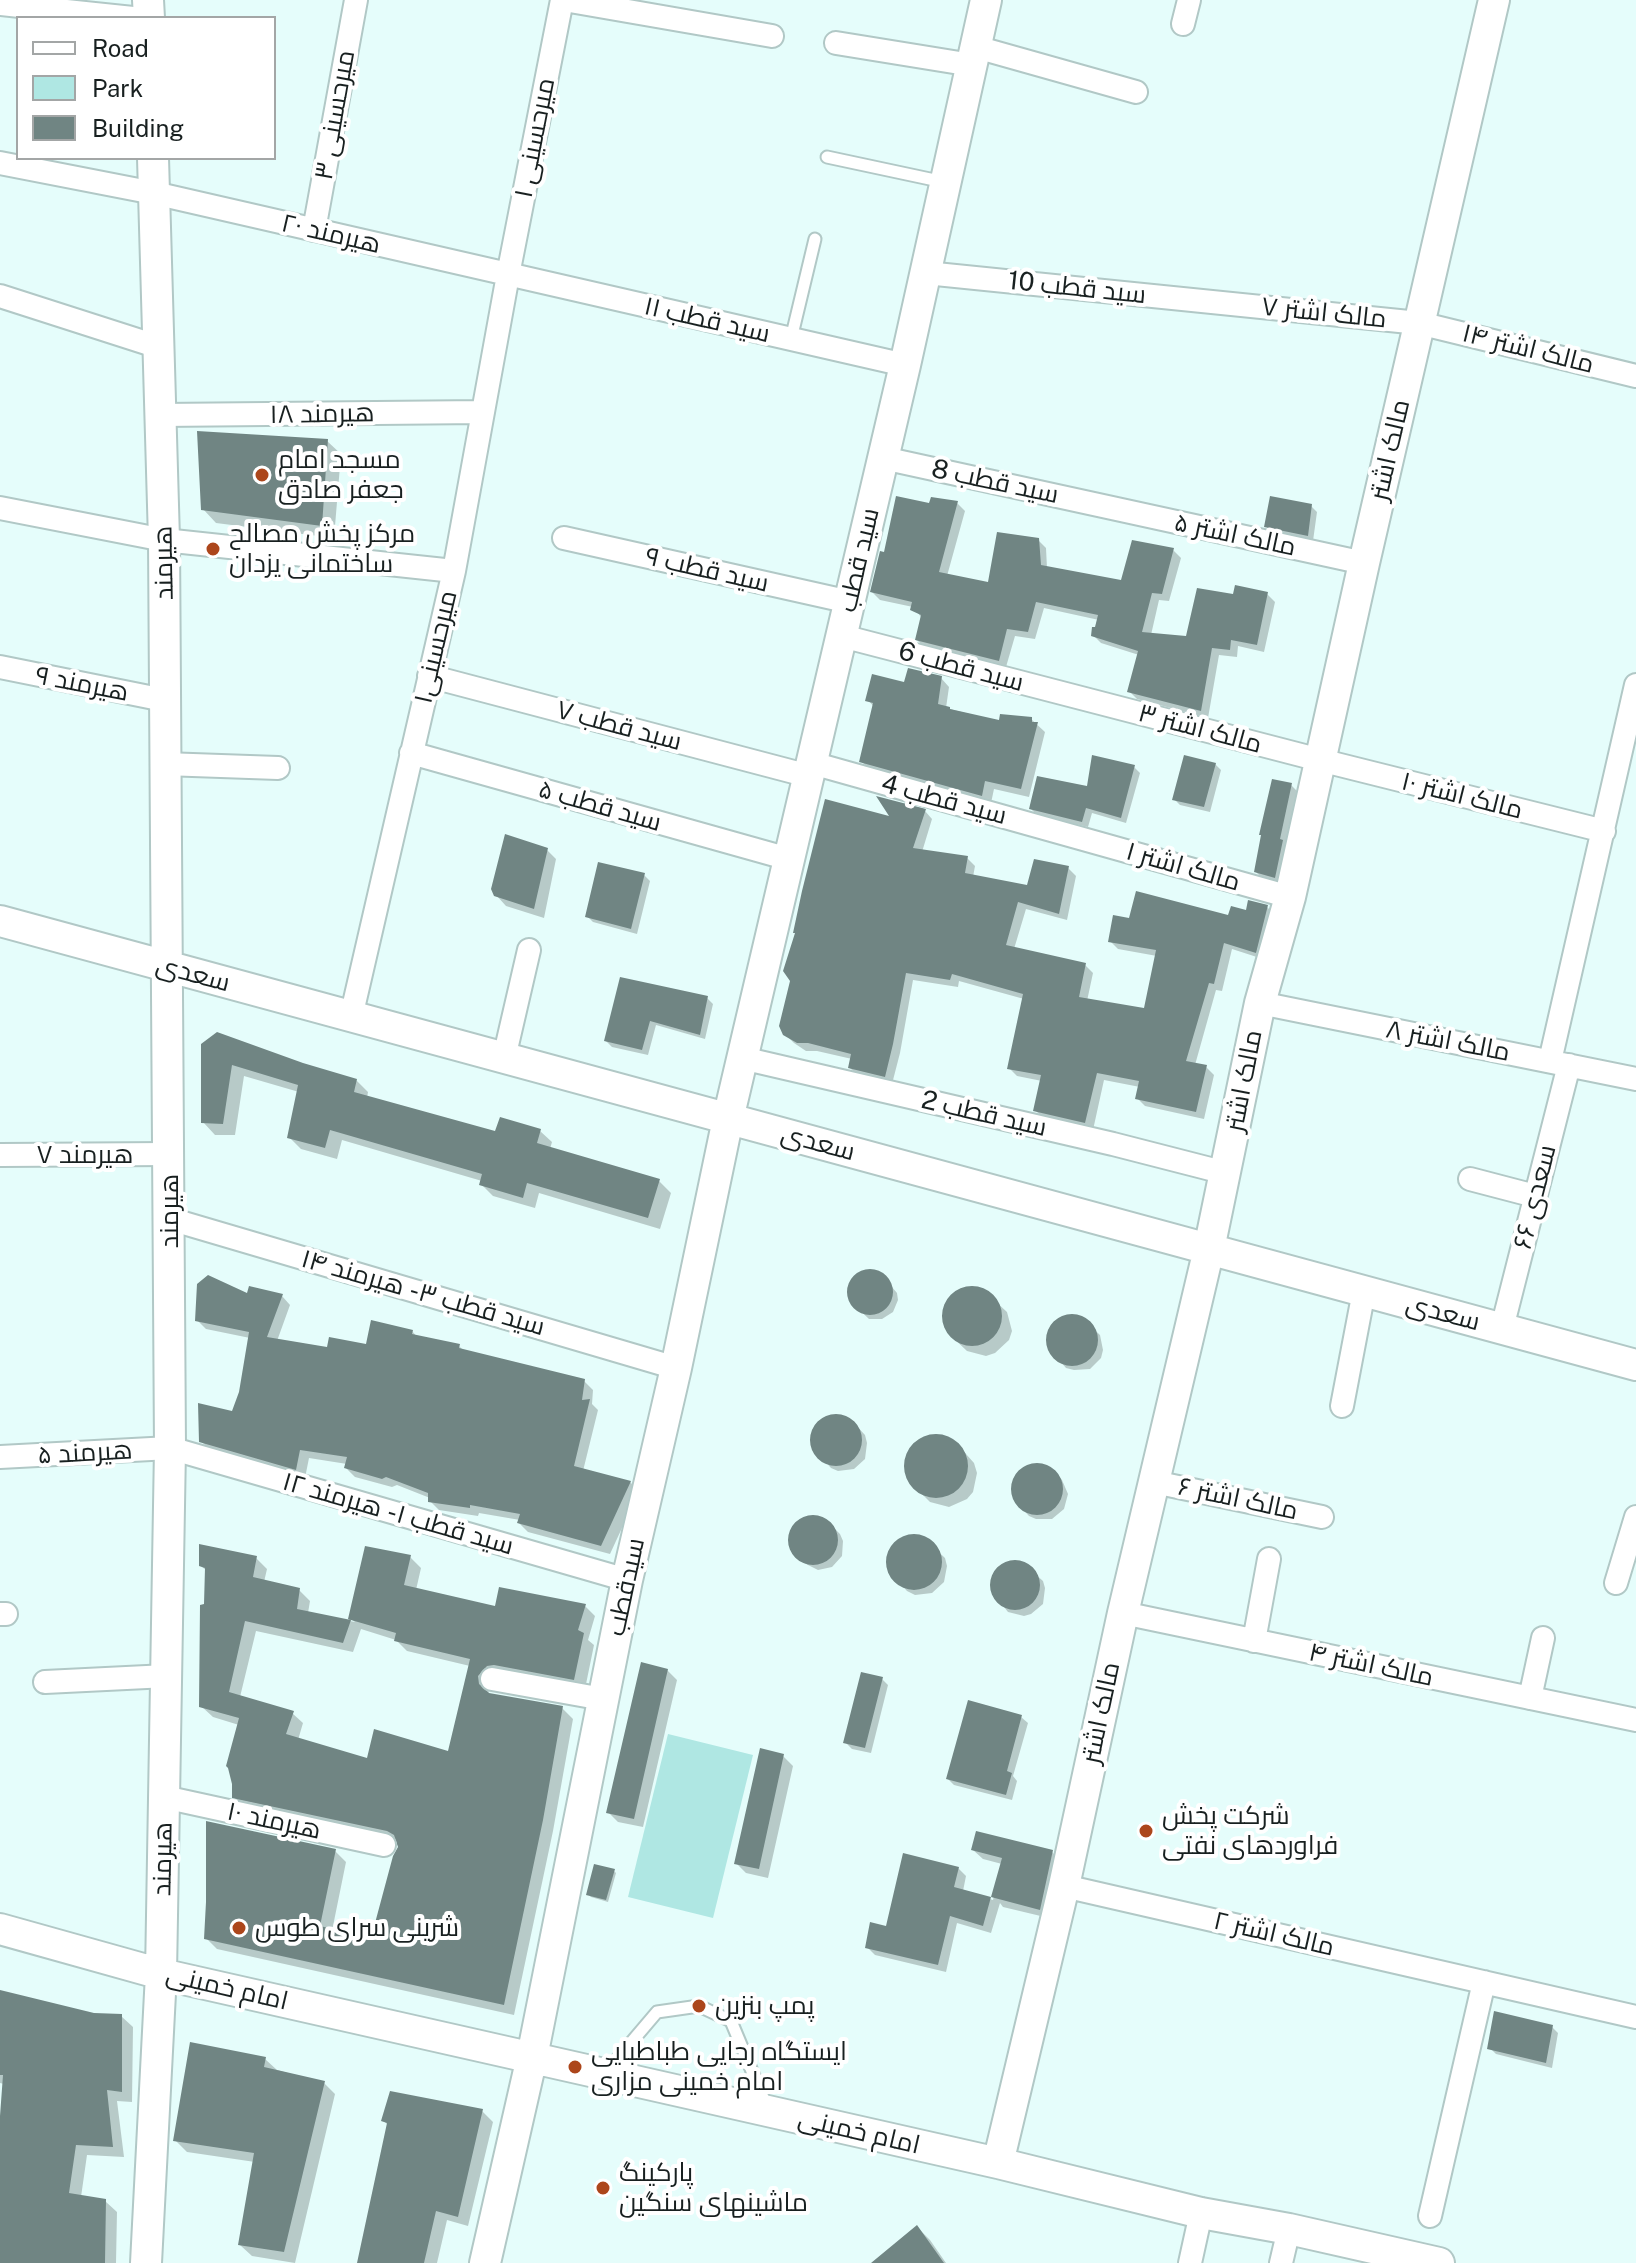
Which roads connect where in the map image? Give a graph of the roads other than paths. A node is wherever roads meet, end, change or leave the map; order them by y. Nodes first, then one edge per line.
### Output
1 (356, 0) edge
2 (563, 0) edge
3 (986, 0) edge
4 (1189, 0) edge
5 (1494, 0) edge
6 (0, 4) edge
7 (114, 16) edge
8 (1183, 24) dead end
9 (772, 36) dead end
10 (836, 43) dead end
11 (974, 56) junction
12 (1136, 92) dead end
13 (827, 157) dead end
14 (153, 160) edge
15 (0, 163) edge
16 (946, 183) junction
17 (154, 193) junction
18 (314, 230) junction
19 (815, 239) dead end
20 (926, 273) junction
21 (508, 275) junction
22 (0, 296) edge
23 (1229, 303) joint
24 (1419, 323) junction
25 (791, 339) junction
26 (159, 347) junction
27 (905, 365) junction
28 (1636, 376) edge
29 (483, 412) junction
30 (160, 415) junction
31 (883, 458) junction
32 (1107, 506) joint
33 (0, 508) edge
34 (564, 538) dead end
35 (164, 540) junction
36 (1364, 563) junction
37 (454, 571) junction
38 (850, 602) junction
39 (842, 636) junction
40 (0, 667) edge
41 (429, 676) junction
42 (1636, 685) edge
43 (1081, 698) joint
44 (164, 700) junction
45 (1630, 742) edge
46 (411, 753) junction
47 (1320, 760) junction
48 (164, 764) junction
49 (278, 768) dead end
50 (810, 770) junction
51 (1604, 831) junction
52 (1077, 836) joint
53 (789, 859) junction
54 (1290, 897) junction
55 (0, 921) edge
56 (529, 950) dead end
57 (166, 966) junction
58 (1260, 1003) junction
59 (351, 1017) junction
60 (504, 1058) junction
61 (742, 1058) junction
62 (1559, 1063) junction
63 (1636, 1079) edge
64 (728, 1119) junction
65 (170, 1154) junction
66 (0, 1155) edge
67 (1226, 1173) junction
68 (1470, 1179) dead end
69 (1535, 1196) junction
70 (170, 1219) junction
71 (1209, 1249) junction
72 (1364, 1291) junction
73 (1502, 1328) junction
74 (1636, 1365) edge
75 (676, 1368) junction
76 (1342, 1406) dead end
77 (170, 1448) junction
78 (0, 1457) edge
79 (1154, 1482) junction
80 (1322, 1517) dead end
81 (1636, 1517) edge
82 (1269, 1559) dead end
83 (627, 1580) junction
84 (1616, 1583) dead end
85 (1123, 1613) junction
86 (1543, 1638) dead end
87 (1254, 1641) junction
88 (167, 1676) junction
89 (492, 1679) dead end
90 (45, 1682) dead end
91 (1530, 1698) junction
92 (603, 1699) junction
93 (1627, 1719) edge
94 (164, 1797) junction
95 (384, 1845) dead end
96 (1064, 1886) junction
97 (0, 1929) edge
98 (161, 1974) junction
99 (1484, 1982) junction
100 (1636, 2017) edge
101 (532, 2057) junction
102 (605, 2074) junction
103 (769, 2111) junction
104 (998, 2163) junction
105 (1201, 2213) junction
106 (1430, 2216) dead end
107 (1289, 2229) junction
108 (146, 2263) edge
109 (485, 2263) edge
110 (1190, 2263) edge
111 (1281, 2263) edge
112 (1439, 2263) edge

1 - 18 street, میرحسینی ۳
2 - 9 street
2 - 21 street, میرحسینی ۱
3 - 11 main road, سید قطب
4 - 8 street
5 - 24 main road, مالک اشتر
6 - 7 street
10 - 11 street
11 - 12 street
11 - 16 main road, سید قطب
13 - 16 lane
14 - 17 main road, هیرمند
15 - 17 street, هیرمند ۲۰
16 - 20 main road, سید قطب
17 - 18 street, هیرمند ۲۰
17 - 26 main road, هیرمند
18 - 21 street, هیرمند ۲۰
19 - 25 lane
20 - 23 street, سید قطب 10
20 - 27 main road, سید قطب
21 - 25 street, سید قطب ۱۱
21 - 29 street, میرحسینی۱
22 - 26 street
23 - 24 street, مالک اشتر ۷
24 - 28 street, مالک اشتر ۱۴
24 - 36 main road, مالک اشتر
25 - 27 street, سید قطب ۱۱
26 - 30 main road, هیرمند
27 - 31 main road, سید قطب
29 - 30 street, هیرمند ۱۸
29 - 37 street, میرحسینی۱
30 - 35 main road, هیرمند
31 - 32 street, سید قطب 8
31 - 38 main road, سید قطب
32 - 36 street, مالک اشتر ۵
33 - 35 street
34 - 38 street, سید قطب ۹
35 - 37 street
35 - 44 main road, هیرمند
36 - 47 main road, مالک اشتر
37 - 41 street, میرحسینی۱
38 - 39 main road, سید قطب
39 - 43 street, سید قطب 6
39 - 50 main road, سید قطب
40 - 44 street, هیرمند ۹
41 - 46 street, میرحسینی۱
41 - 50 street, سید قطب ۷
42 - 45 street
43 - 47 street, مالک اشتر ۳
44 - 48 main road, هیرمند
45 - 51 street, سعدی ۶۶
46 - 53 street, سید قطب ۵
46 - 59 street, میرحسینی۱
47 - 51 street, مالک اشتر ۱۰
47 - 54 main road, مالک اشتر
48 - 49 street
48 - 57 main road, هیرمند
50 - 52 street, سید قطب 4
50 - 53 main road, سید قطب
51 - 62 street, سعدی ۶۶
52 - 54 street, مالک اشتر ۱
53 - 61 main road, سید قطب
54 - 58 main road, مالک اشتر
55 - 57 main road, سعدی
56 - 60 street
57 - 59 main road, سعدی
57 - 65 main road, هیرمند
58 - 62 street, مالک اشتر ۸
58 - 67 main road, مالک اشتر
59 - 60 main road, سعدی
60 - 64 main road, سعدی
61 - 64 main road, سید قطب
61 - 67 street, سید قطب 2
62 - 63 street, مالک اشتر ۸
62 - 69 street, سعدی ۶۶
64 - 71 main road, سعدی
64 - 75 main road, سیدقطب
65 - 66 street, هیرمند ۷
65 - 70 main road, هیرمند
67 - 71 main road, مالک اشتر
68 - 69 street
69 - 73 street, سعدی ۶۶
70 - 75 street, سید قطب ۳- هیرمند ۱۴
70 - 77 main road, هیرمند
71 - 72 main road, سعدی
71 - 79 main road, مالک اشتر
72 - 73 main road, سعدی
72 - 76 street
73 - 74 main road, سعدی
75 - 83 main road, سیدقطب
77 - 78 street, هیرمند ۵
77 - 83 street, سید قطب ۱- هیرمند ۱۲
77 - 88 main road, هیرمند
79 - 80 street, مالک اشتر ۶
79 - 85 main road, مالک اشتر
81 - 84 street
82 - 87 street
83 - 92 main road, سیدقطب
85 - 87 street, مالک اشتر ۴
85 - 96 main road, مالک اشتر
86 - 91 street
87 - 91 street, مالک اشتر ۴
88 - 90 street
88 - 94 main road, هیرمند
89 - 92 street
91 - 93 street, مالک اشتر ۴
92 - 101 main road, سیدقطب
94 - 95 street, هیرمند ۱۰
94 - 98 main road, هیرمند
96 - 99 street, مالک اشتر ۲
96 - 104 main road, مالک اشتر
97 - 98 main road, امام خمینی
98 - 101 main road, امام خمینی
98 - 108 main road, هیرمند
99 - 100 street, مالک اشتر ۲
99 - 106 street
101 - 102 main road, امام خمینی
101 - 109 main road, سیدقطب
102 - 103 main road, امام خمینی
102 - 103 lane
103 - 104 main road, امام خمینی
104 - 105 main road, امام خمینی
105 - 107 main road, امام خمینی
105 - 110 street
107 - 111 street
107 - 112 main road, امام خمینی

